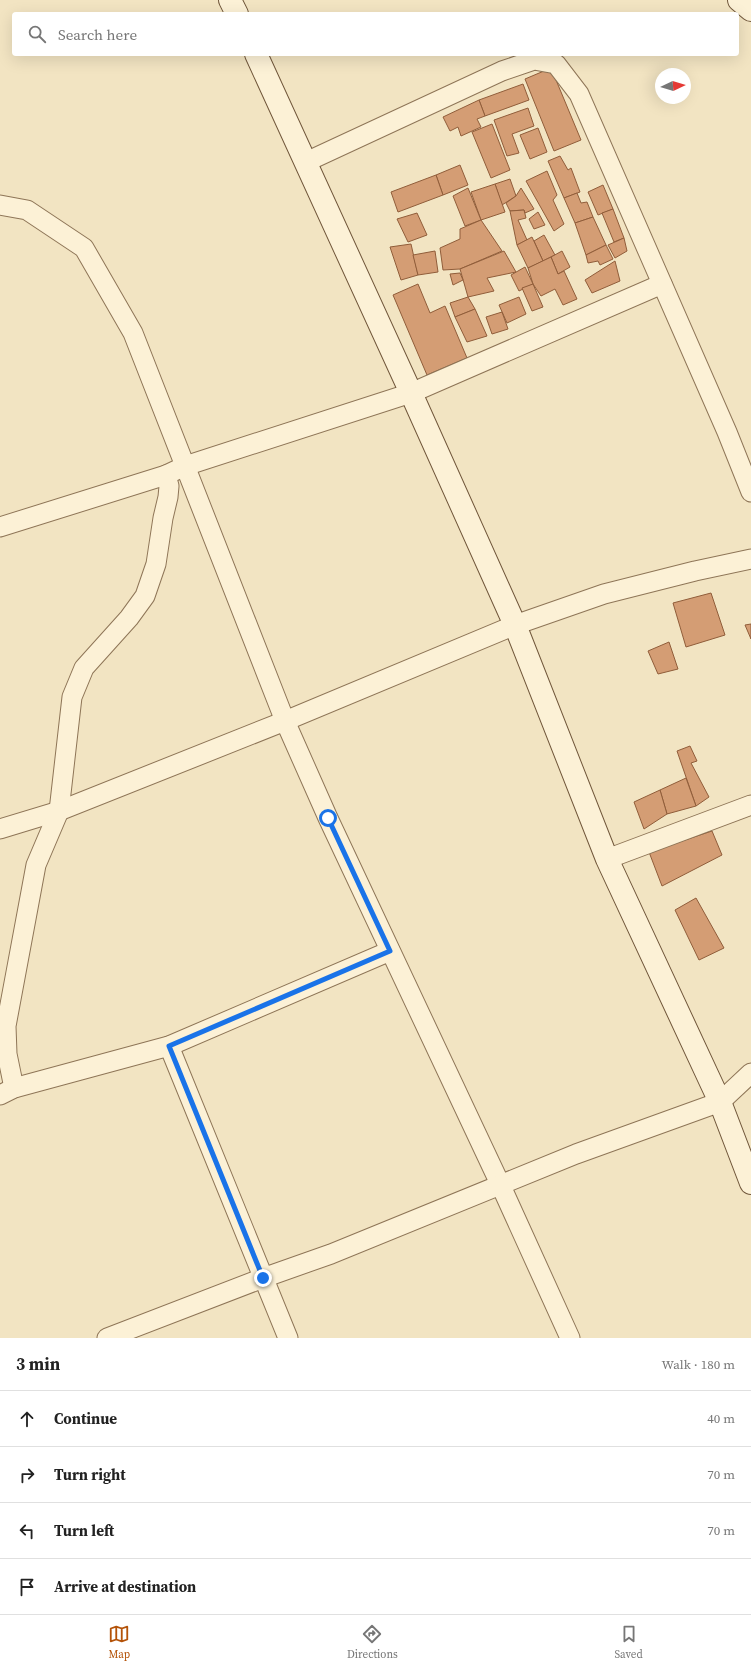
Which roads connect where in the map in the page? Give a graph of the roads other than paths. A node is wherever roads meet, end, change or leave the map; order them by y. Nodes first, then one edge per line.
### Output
1 (230, 0) edge
2 (739, 0) edge
3 (751, 10) edge
4 (236, 12) edge
5 (257, 56) edge
6 (306, 162) junction
7 (0, 205) edge
8 (662, 284) junction
9 (411, 393) junction
10 (185, 466) junction
11 (166, 475) junction
12 (751, 492) edge
13 (0, 527) edge
14 (751, 559) edge
15 (515, 625) junction
16 (285, 721) junction
17 (751, 805) edge
18 (59, 811) junction
19 (0, 829) edge
20 (607, 859) junction
21 (390, 951) junction
22 (169, 1046) junction
23 (751, 1073) edge
24 (7, 1092) edge
25 (720, 1102) junction
26 (746, 1157) edge
27 (751, 1183) edge
28 (501, 1186) junction
29 (263, 1278) junction
30 (107, 1338) edge
31 (288, 1338) edge
32 (570, 1338) edge

1 - 4 street
2 - 3 street
5 - 6 street
6 - 8 street
6 - 9 street
7 - 10 street
8 - 9 street
8 - 12 street
9 - 10 street
9 - 15 street
10 - 11 street
10 - 16 street
11 - 13 street
11 - 18 street
14 - 15 street
15 - 16 street
15 - 20 street
16 - 18 street
16 - 21 street
17 - 20 street
18 - 19 street
18 - 24 street
20 - 25 street
21 - 22 street
21 - 28 street
22 - 24 street
22 - 29 street
23 - 25 street
25 - 26 street
25 - 28 street
26 - 27 street
28 - 29 street
28 - 32 street
29 - 30 street
29 - 31 street

